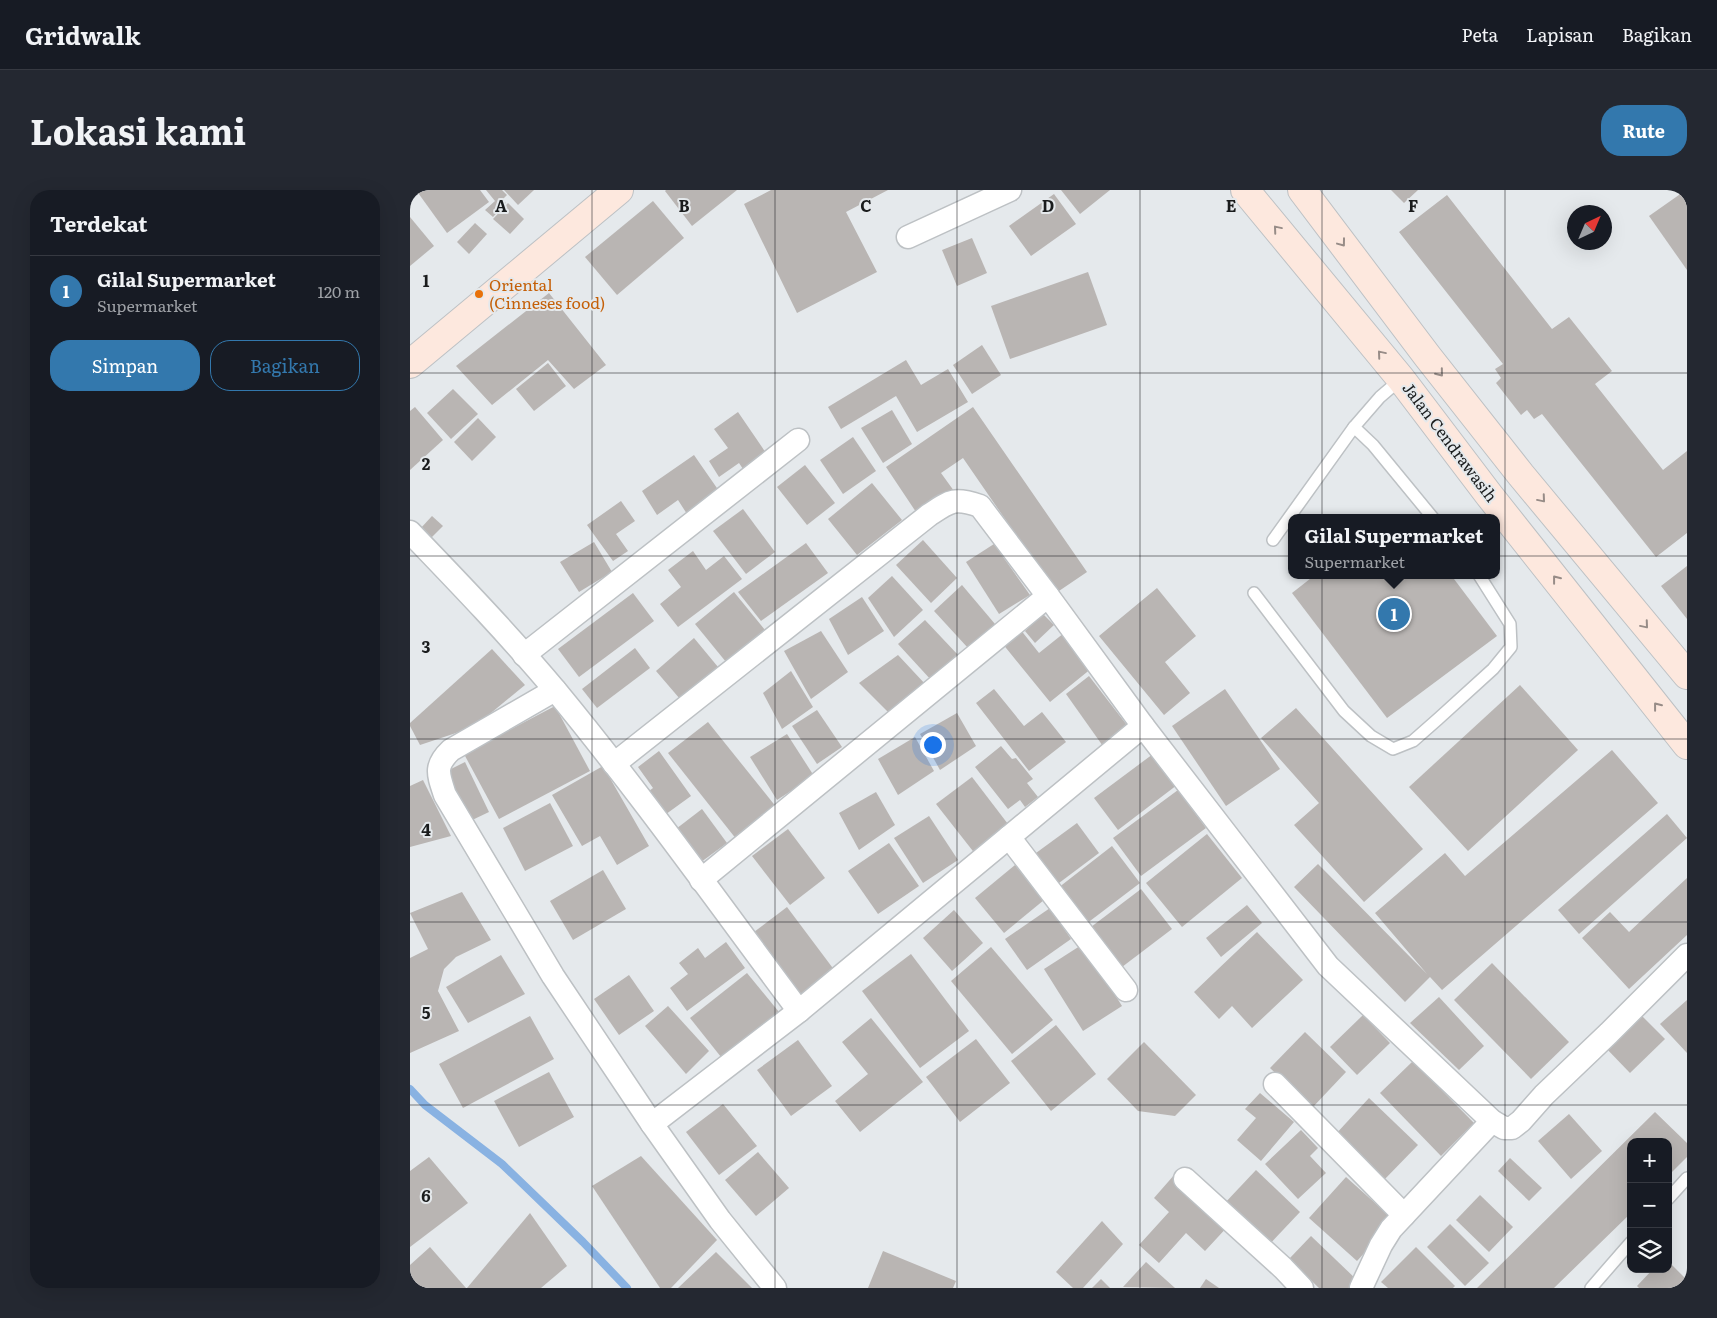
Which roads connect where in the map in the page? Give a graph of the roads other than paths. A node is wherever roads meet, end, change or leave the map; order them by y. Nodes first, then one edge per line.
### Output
1 (619, 190) edge
2 (1010, 190) edge
3 (1245, 190) edge
4 (1302, 190) edge
5 (908, 237) dead end
6 (410, 364) edge
7 (1401, 379) junction
8 (1354, 427) junction
9 (798, 440) dead end
10 (1521, 475) junction
11 (1490, 495) junction
12 (1292, 514) edge
13 (1430, 514) edge
14 (1288, 519) edge
15 (410, 532) edge
16 (1273, 540) dead end
17 (1482, 579) edge
18 (1254, 593) dead end
19 (1048, 596) junction
20 (524, 655) junction
21 (1687, 675) edge
22 (555, 690) junction
23 (1143, 726) junction
24 (1687, 745) edge
25 (614, 764) junction
26 (1009, 837) junction
27 (701, 880) junction
28 (1687, 954) edge
29 (1126, 990) dead end
30 (799, 1011) junction
31 (1275, 1084) dead end
32 (1492, 1121) junction
33 (652, 1124) junction
34 (1687, 1178) edge
35 (1185, 1179) dead end
36 (1672, 1195) edge
37 (1404, 1215) junction
38 (1627, 1247) edge
39 (776, 1288) edge
40 (1302, 1288) edge
41 (1361, 1288) edge
42 (1591, 1288) edge

1 - 6 main road
2 - 5 street
7 -> 3 main road, Jalan Cendrawasih
4 -> 10 main road, Jalan Cendrawasih
7 - 8 lane
7 - 11 main road, Jalan Cendrawasih
8 - 12 lane
8 - 13 lane
9 - 20 street
10 - 11 main road
10 -> 21 main road, Jalan Cendrawasih
24 -> 11 main road, Jalan Cendrawasih
14 - 16 lane
15 - 20 street
17 - 18 lane
19 - 23 street
19 - 25 street
19 - 27 street
20 - 22 street
22 - 25 street
22 - 33 street
23 - 26 street
23 - 32 street
25 - 27 street
26 - 29 street
26 - 30 street
27 - 30 street
28 - 32 street
30 - 33 street
31 - 37 street
32 - 37 street
33 - 39 street
34 - 36 lane
35 - 40 street
37 - 41 street
38 - 42 lane

